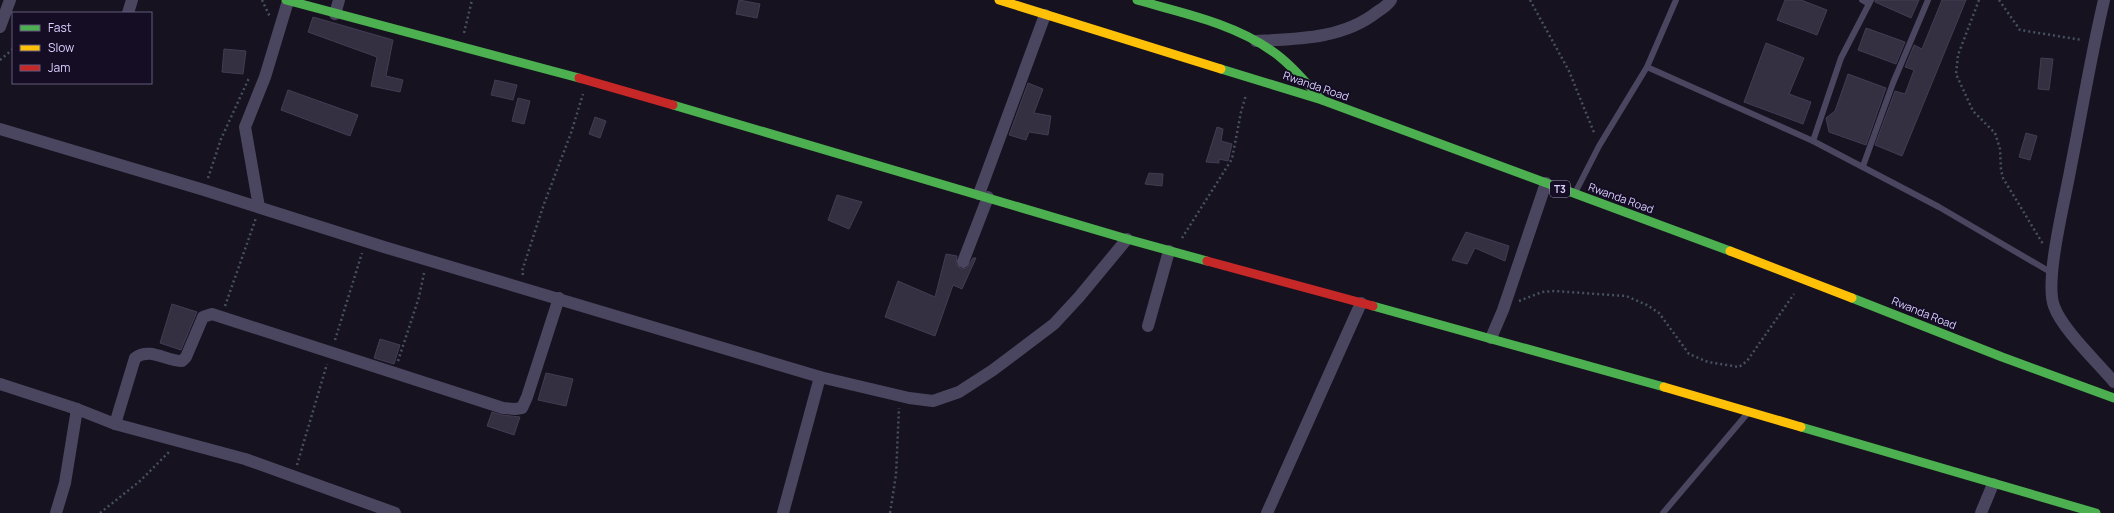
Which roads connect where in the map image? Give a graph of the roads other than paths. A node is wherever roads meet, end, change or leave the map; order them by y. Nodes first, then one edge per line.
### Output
1 (10, 0) edge
2 (132, 0) edge
3 (287, 0) edge
4 (339, 0) edge
5 (999, 0) edge
6 (1137, 0) edge
7 (1391, 0) edge
8 (1676, 0) edge
9 (1862, 0) edge
10 (1928, 0) edge
11 (2104, 0) edge
12 (1870, 2) edge
13 (128, 12) edge
14 (335, 14) junction
15 (1045, 15) junction
16 (0, 27) edge
17 (1256, 41) junction
18 (1647, 67) junction
19 (1322, 100) junction
20 (0, 129) edge
21 (1813, 141) junction
22 (1863, 166) junction
23 (1546, 183) junction
24 (1574, 194) junction
25 (983, 196) junction
26 (259, 207) junction
27 (1127, 239) junction
28 (1171, 252) junction
29 (963, 262) dead end
30 (2053, 267) junction
31 (559, 298) junction
32 (1361, 303) junction
33 (1148, 326) dead end
34 (1491, 338) junction
35 (820, 377) junction
36 (2114, 382) edge
37 (0, 384) edge
38 (2114, 398) edge
39 (77, 409) junction
40 (1748, 412) junction
41 (115, 424) junction
42 (1993, 484) junction
43 (56, 513) edge
44 (395, 513) edge
45 (783, 513) edge
46 (1267, 513) edge
47 (1663, 513) edge
48 (1981, 513) edge
49 (2096, 513) edge

1 - 16 street
2 - 13 street
3 - 14 main road
3 - 26 street
4 - 14 street
5 - 15 main road, Rwanda Road / T3
6 - 17 main road
7 - 17 street
8 - 18 lane
9 - 12 lane
10 - 22 lane
11 - 30 street
12 - 21 lane
14 - 25 main road
15 - 19 main road, Rwanda Road / T3
15 - 25 street
17 - 19 main road
18 - 21 lane
18 - 24 lane
19 - 23 main road, Rwanda Road / T3
20 - 26 street
21 - 22 lane
22 - 30 lane
23 - 24 main road, Rwanda Road / T3
23 - 34 street
24 - 38 main road, Rwanda Road / T3
25 - 27 main road
25 - 29 street
26 - 31 street
27 - 28 main road
27 - 35 street
28 - 32 main road
28 - 33 street
30 - 36 street
31 - 35 street
31 - 41 street
32 - 34 main road
32 - 46 street
34 - 40 main road
35 - 45 street
37 - 39 street
39 - 41 street
39 - 43 street
40 - 42 main road
40 - 47 lane
41 - 44 street
42 - 48 street
42 - 49 main road

